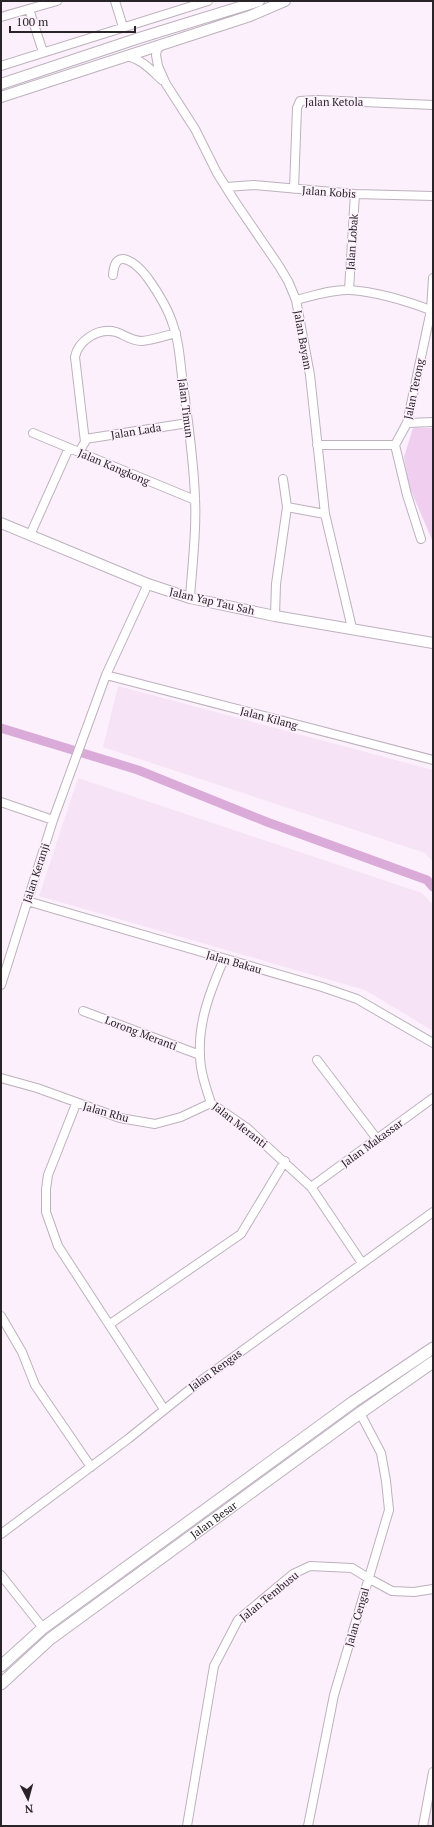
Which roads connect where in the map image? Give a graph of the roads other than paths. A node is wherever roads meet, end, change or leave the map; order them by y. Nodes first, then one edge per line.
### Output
1 (57, 1) edge
2 (115, 1) edge
3 (208, 1) edge
4 (284, 1) edge
5 (255, 2) edge
6 (29, 9) junction
7 (257, 13) junction
8 (1, 17) edge
9 (123, 27) junction
10 (162, 44) junction
11 (43, 52) junction
12 (126, 56) junction
13 (1, 66) edge
14 (1, 84) edge
15 (166, 84) junction
16 (1, 97) edge
17 (433, 105) edge
18 (226, 187) junction
19 (294, 189) junction
20 (355, 194) junction
21 (433, 196) edge
22 (113, 275) dead end
23 (433, 278) edge
24 (349, 290) junction
25 (296, 300) junction
26 (432, 311) edge
27 (176, 333) junction
28 (433, 422) edge
29 (188, 423) junction
30 (407, 423) junction
31 (33, 433) dead end
32 (85, 439) junction
33 (317, 445) junction
34 (395, 445) junction
35 (69, 448) junction
36 (79, 452) junction
37 (283, 479) dead end
38 (195, 500) junction
39 (287, 507) junction
40 (325, 514) junction
41 (1, 523) edge
42 (30, 535) junction
43 (421, 539) dead end
44 (148, 584) junction
45 (190, 598) junction
46 (275, 616) junction
47 (352, 628) junction
48 (433, 643) edge
49 (106, 675) junction
50 (433, 760) edge
51 (1, 802) edge
52 (53, 820) junction
53 (27, 901) junction
54 (224, 959) junction
55 (1, 985) edge
56 (83, 1011) dead end
57 (433, 1043) edge
58 (200, 1055) junction
59 (317, 1060) dead end
60 (1, 1078) edge
61 (433, 1098) edge
62 (210, 1103) junction
63 (76, 1104) junction
64 (377, 1139) junction
65 (284, 1161) junction
66 (311, 1187) junction
67 (433, 1212) edge
68 (362, 1263) junction
69 (1, 1316) edge
70 (110, 1324) junction
71 (433, 1348) edge
72 (433, 1362) edge
73 (164, 1409) junction
74 (360, 1412) junction
75 (91, 1466) junction
76 (1, 1534) edge
77 (1, 1575) edge
78 (368, 1578) junction
79 (433, 1589) edge
80 (43, 1628) junction
81 (1, 1666) edge
82 (1, 1684) edge
83 (433, 1772) edge
84 (187, 1826) edge
85 (308, 1826) edge
86 (423, 1826) edge

1 - 6 street
2 - 9 street
3 - 9 street
4 - 7 street
5 - 7 street
5 - 14 street
6 - 8 street
6 - 11 street
7 - 10 street
9 - 11 street
10 - 12 street
10 - 15 street, Jalan Bayam
11 - 13 street
12 - 15 street, Jalan Bayam
12 - 16 street
15 - 18 street, Jalan Bayam
17 - 19 street, Jalan Ketola
18 - 19 street, Jalan Kobis
18 - 25 street, Jalan Bayam
19 - 20 street, Jalan Kobis
20 - 21 street, Jalan Kobis
20 - 24 street, Jalan Lobak
22 - 27 street, Jalan Timun
23 - 26 street, Jalan Terong
24 - 25 street
24 - 26 street
25 - 33 street, Jalan Bayam
26 - 30 street, Jalan Terong
27 - 29 street, Jalan Timun
27 - 32 street
28 - 30 street
29 - 32 street, Jalan Lada
29 - 38 street, Jalan Timun
30 - 34 street, Jalan Terong
31 - 35 street, Jalan Kangkong
32 - 36 street
33 - 34 street
33 - 40 street, Jalan Bayam
34 - 43 street
35 - 36 street, Jalan Kangkong
35 - 42 street
36 - 38 street, Jalan Kangkong
37 - 39 street
38 - 45 street, Jalan Timun
39 - 40 street
39 - 46 street
40 - 47 street, Jalan Bayam
41 - 42 street, Jalan Yap Tau Sah
42 - 44 street, Jalan Yap Tau Sah
44 - 45 street, Jalan Yap Tau Sah
44 - 49 street
45 - 46 street, Jalan Yap Tau Sah
46 - 47 street, Jalan Yap Tau Sah
47 - 48 street, Jalan Yap Tau Sah
49 - 50 street, Jalan Kilang
49 - 52 street, Jalan Keranji
51 - 52 street
52 - 53 street, Jalan Keranji
53 - 54 street, Jalan Bakau
53 - 55 street, Jalan Keranji
54 - 57 street, Jalan Bakau
54 - 58 street, Jalan Meranti
56 - 58 street, Lorong Meranti
58 - 62 street, Jalan Meranti
59 - 64 street
60 - 63 street, Jalan Rhu
61 - 64 street, Jalan Makassar
62 - 63 street, Jalan Rhu
62 - 65 street, Jalan Meranti
63 - 70 street
64 - 66 street, Jalan Makassar
65 - 66 street, Jalan Meranti
65 - 70 street
66 - 68 street, Jalan Meranti
67 - 68 street, Jalan Rengas
68 - 73 street, Jalan Rengas
69 - 75 street
70 - 73 street
71 - 80 main road, Jalan Besar
72 - 74 main road, Jalan Besar
73 - 75 street, Jalan Rengas
74 - 78 street, Jalan Cengal
74 - 82 main road, Jalan Besar
75 - 76 street, Jalan Rengas
77 - 80 street
78 - 79 street, Jalan Tembusu
78 - 84 street, Jalan Tembusu
78 - 85 street, Jalan Cengal
80 - 81 main road, Jalan Besar
83 - 86 street

